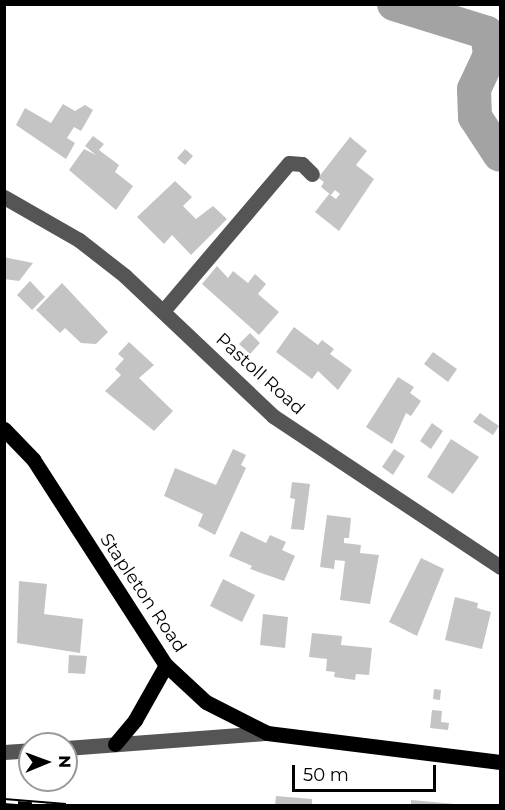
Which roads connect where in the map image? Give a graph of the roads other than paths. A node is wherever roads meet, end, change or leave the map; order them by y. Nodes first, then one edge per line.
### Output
1 (312, 174) dead end
2 (4, 197) edge
3 (163, 311) junction
4 (4, 429) edge
5 (501, 567) edge
6 (166, 665) junction
7 (267, 733) junction
8 (115, 744) junction
9 (78, 747) edge
10 (501, 762) edge

1 - 3 street
2 - 3 street, Pastoll Road
3 - 5 street, Pastoll Road
4 - 6 main road, Stapleton Road
6 - 7 main road, Stapleton Road
6 - 8 main road
7 - 8 street
7 - 10 main road, Stapleton Road
8 - 9 street

